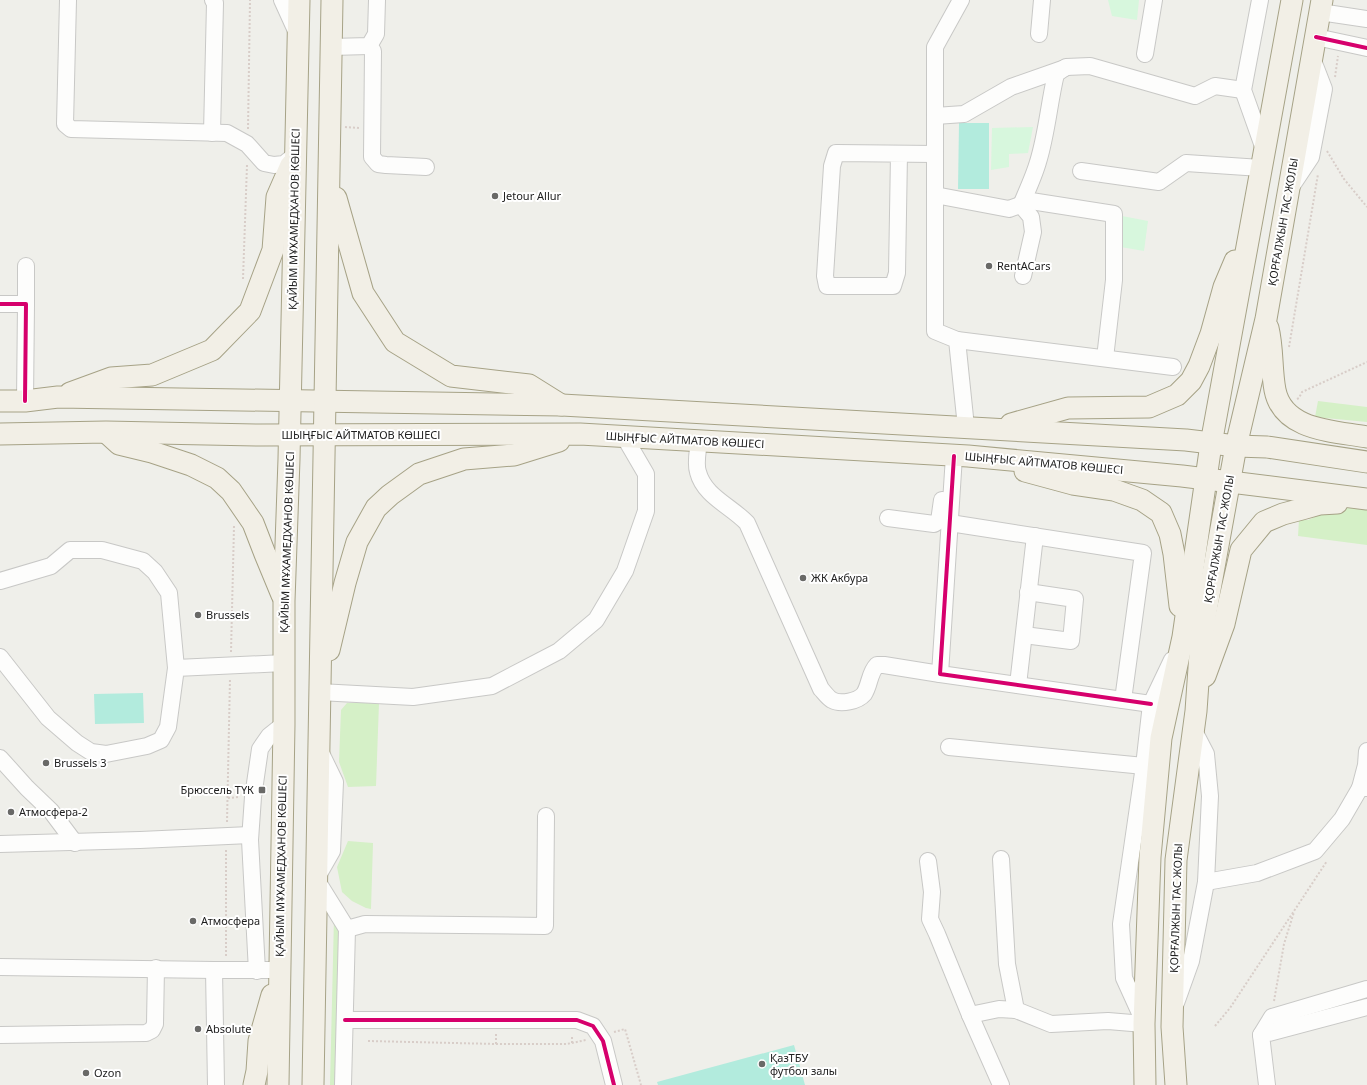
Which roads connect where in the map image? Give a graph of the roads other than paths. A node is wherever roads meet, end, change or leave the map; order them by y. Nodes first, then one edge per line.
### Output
1 (68, 0) edge
2 (213, 0) edge
3 (282, 0) edge
4 (299, 0) edge
5 (332, 0) edge
6 (377, 0) edge
7 (961, 0) edge
8 (1042, 0) edge
9 (1154, 0) edge
10 (1260, 0) edge
11 (1292, 0) edge
12 (1321, 6) edge
13 (1367, 18) edge
14 (298, 34) junction
15 (1039, 34) dead end
16 (1316, 37) junction
17 (331, 46) junction
18 (369, 46) junction
19 (1367, 48) edge
20 (1145, 54) dead end
21 (1066, 67) junction
22 (1243, 90) junction
23 (935, 116) junction
24 (212, 133) junction
25 (899, 154) junction
26 (935, 154) junction
27 (295, 155) junction
28 (1263, 159) junction
29 (426, 167) dead end
30 (329, 171) junction
31 (1081, 171) dead end
32 (935, 195) junction
33 (1021, 205) junction
34 (1250, 225) junction
35 (26, 266) dead end
36 (1023, 276) dead end
37 (0, 304) edge
38 (26, 304) junction
39 (1266, 319) junction
40 (957, 340) junction
41 (1105, 358) junction
42 (1173, 367) dead end
43 (58, 397) junction
44 (0, 401) edge
45 (25, 401) junction
46 (290, 401) junction
47 (325, 401) junction
48 (562, 405) junction
49 (966, 427) junction
50 (995, 429) junction
51 (106, 432) junction
52 (0, 434) edge
53 (580, 434) junction
54 (290, 435) junction
55 (324, 435) junction
56 (1367, 436) edge
57 (625, 438) junction
58 (699, 441) junction
59 (1211, 444) junction
60 (1236, 446) junction
61 (956, 456) junction
62 (1367, 462) edge
63 (1206, 480) junction
64 (1230, 482) junction
65 (1367, 501) edge
66 (888, 518) dead end
67 (950, 523) junction
68 (1035, 536) junction
69 (0, 581) edge
70 (1028, 592) junction
71 (284, 601) junction
72 (1024, 635) junction
73 (1183, 637) junction
74 (0, 657) edge
75 (284, 663) junction
76 (176, 668) junction
77 (940, 674) junction
78 (1018, 685) junction
79 (319, 692) junction
80 (1123, 700) junction
81 (1151, 704) junction
82 (1195, 720) junction
83 (284, 724) junction
84 (949, 747) dead end
85 (1367, 752) edge
86 (0, 758) edge
87 (1144, 766) junction
88 (1364, 788) edge
89 (546, 816) dead end
90 (250, 837) junction
91 (227, 839) junction
92 (75, 843) junction
93 (0, 844) edge
94 (0, 850) edge
95 (1000, 858) dead end
96 (928, 861) dead end
97 (316, 878) junction
98 (1206, 882) junction
99 (347, 929) junction
100 (0, 967) edge
101 (156, 968) junction
102 (220, 970) junction
103 (280, 970) junction
104 (257, 971) junction
105 (1367, 989) edge
106 (1367, 1007) edge
107 (1016, 1010) junction
108 (1173, 1011) junction
109 (970, 1015) junction
110 (345, 1020) junction
111 (1144, 1023) junction
112 (0, 1035) edge
113 (1260, 1035) junction
114 (216, 1085) edge
115 (254, 1085) edge
116 (278, 1085) edge
117 (313, 1085) edge
118 (344, 1085) edge
119 (614, 1085) edge
120 (1001, 1085) edge
121 (1145, 1085) edge
122 (1176, 1085) edge
123 (1267, 1085) edge

1 - 24 street
2 - 24 street
3 - 14 street
4 - 14 main road, ҚАЙЫМ МҰХАМЕДХАНОВ КӨШЕСІ
5 - 17 main road
6 - 18 street
7 - 23 street
8 - 15 street
9 - 20 street
10 - 22 street
11 - 28 main road, ҚОРҒАЛЖЫН ТАС ЖОЛЫ
12 - 13 street
12 - 16 main road, ҚОРҒАЛЖЫН ТАС ЖОЛЫ
14 - 27 main road, ҚАЙЫМ МҰХАМЕДХАНОВ КӨШЕСІ
16 - 19 street
16 - 39 main road, ҚОРҒАЛЖЫН ТАС ЖОЛЫ
17 - 18 street
17 - 30 main road
18 - 29 street
21 - 22 street
21 - 23 street
21 - 33 street
22 - 28 street
23 - 26 street
24 - 27 street
25 - 25 street
25 - 26 street
26 - 32 street
27 - 43 main road
27 - 46 main road, ҚАЙЫМ МҰХАМЕДХАНОВ КӨШЕСІ
28 - 31 street
28 - 34 main road, ҚОРҒАЛЖЫН ТАС ЖОЛЫ
30 - 47 main road
30 - 48 main road
32 - 33 street
32 - 40 street
33 - 36 street
33 - 41 street
34 - 50 main road
34 - 59 main road, ҚОРҒАЛЖЫН ТАС ЖОЛЫ
35 - 38 street
37 - 38 street
38 - 45 street
39 - 56 main road
39 - 60 main road, ҚОРҒАЛЖЫН ТАС ЖОЛЫ
40 - 41 street
40 - 49 street
41 - 42 street
43 - 45 main road
43 - 46 main road
44 - 45 main road
46 - 47 main road
46 - 54 main road, ҚАЙЫМ МҰХАМЕДХАНОВ КӨШЕСІ
47 - 48 main road
47 - 55 main road
48 - 49 main road
49 - 50 main road
50 - 59 main road
51 - 52 main road, ШЫҢҒЫС АЙТМАТОВ КӨШЕСІ
51 - 54 main road, ШЫҢҒЫС АЙТМАТОВ КӨШЕСІ
51 - 71 main road
53 - 55 main road, ШЫҢҒЫС АЙТМАТОВ КӨШЕСІ
53 - 57 main road, ШЫҢҒЫС АЙТМАТОВ КӨШЕСІ
53 - 79 main road
54 - 55 main road, ШЫҢҒЫС АЙТМАТОВ КӨШЕСІ
54 - 71 main road, ҚАЙЫМ МҰХАМЕДХАНОВ КӨШЕСІ
55 - 79 main road
57 - 58 main road, ШЫҢҒЫС АЙТМАТОВ КӨШЕСІ
57 - 79 street
58 - 61 main road, ШЫҢҒЫС АЙТМАТОВ КӨШЕСІ
58 - 77 street
59 - 60 main road
59 - 63 main road, ҚОРҒАЛЖЫН ТАС ЖОЛЫ
60 - 62 main road
60 - 64 main road, ҚОРҒАЛЖЫН ТАС ЖОЛЫ
61 - 63 main road, ШЫҢҒЫС АЙТМАТОВ КӨШЕСІ
61 - 66 street
61 - 67 street
61 - 73 main road
63 - 64 main road, ШЫҢҒЫС АЙТМАТОВ КӨШЕСІ
63 - 73 main road, ҚОРҒАЛЖЫН ТАС ЖОЛЫ
64 - 65 main road, ШЫҢҒЫС АЙТМАТОВ КӨШЕСІ
64 - 82 main road, ҚОРҒАЛЖЫН ТАС ЖОЛЫ
65 - 82 main road
67 - 68 street
67 - 77 street
68 - 70 street
68 - 80 street
69 - 76 street
70 - 72 street
70 - 72 street
71 - 75 main road, ҚАЙЫМ МҰХАМЕДХАНОВ КӨШЕСІ
72 - 78 street
73 - 81 street
73 - 111 main road, ҚОРҒАЛЖЫН ТАС ЖОЛЫ
74 - 76 street
75 - 76 street
75 - 83 main road, ҚАЙЫМ МҰХАМЕДХАНОВ КӨШЕСІ
77 - 78 street
78 - 80 street
79 - 97 main road
80 - 81 street
81 - 87 street
82 - 98 street
82 - 108 main road, ҚОРҒАЛЖЫН ТАС ЖОЛЫ
83 - 90 street
83 - 103 main road, ҚАЙЫМ МҰХАМЕДХАНОВ КӨШЕСІ
84 - 87 street
85 - 88 street
86 - 92 street
87 - 111 street
88 - 98 street
89 - 99 street
90 - 91 street
90 - 104 street
91 - 92 street
91 - 94 street
92 - 93 street
95 - 107 street
96 - 109 street
97 - 99 street
97 - 117 main road
98 - 108 street
99 - 110 street
100 - 101 street
101 - 102 street
101 - 112 street
102 - 104 street
102 - 114 street
103 - 104 street
103 - 115 main road
103 - 116 main road, ҚАЙЫМ МҰХАМЕДХАНОВ КӨШЕСІ
105 - 113 street
106 - 113 street
107 - 109 street
107 - 111 street
108 - 122 main road, ҚОРҒАЛЖЫН ТАС ЖОЛЫ
109 - 120 street
110 - 118 street
110 - 119 street
111 - 121 main road, ҚОРҒАЛЖЫН ТАС ЖОЛЫ
113 - 123 street

